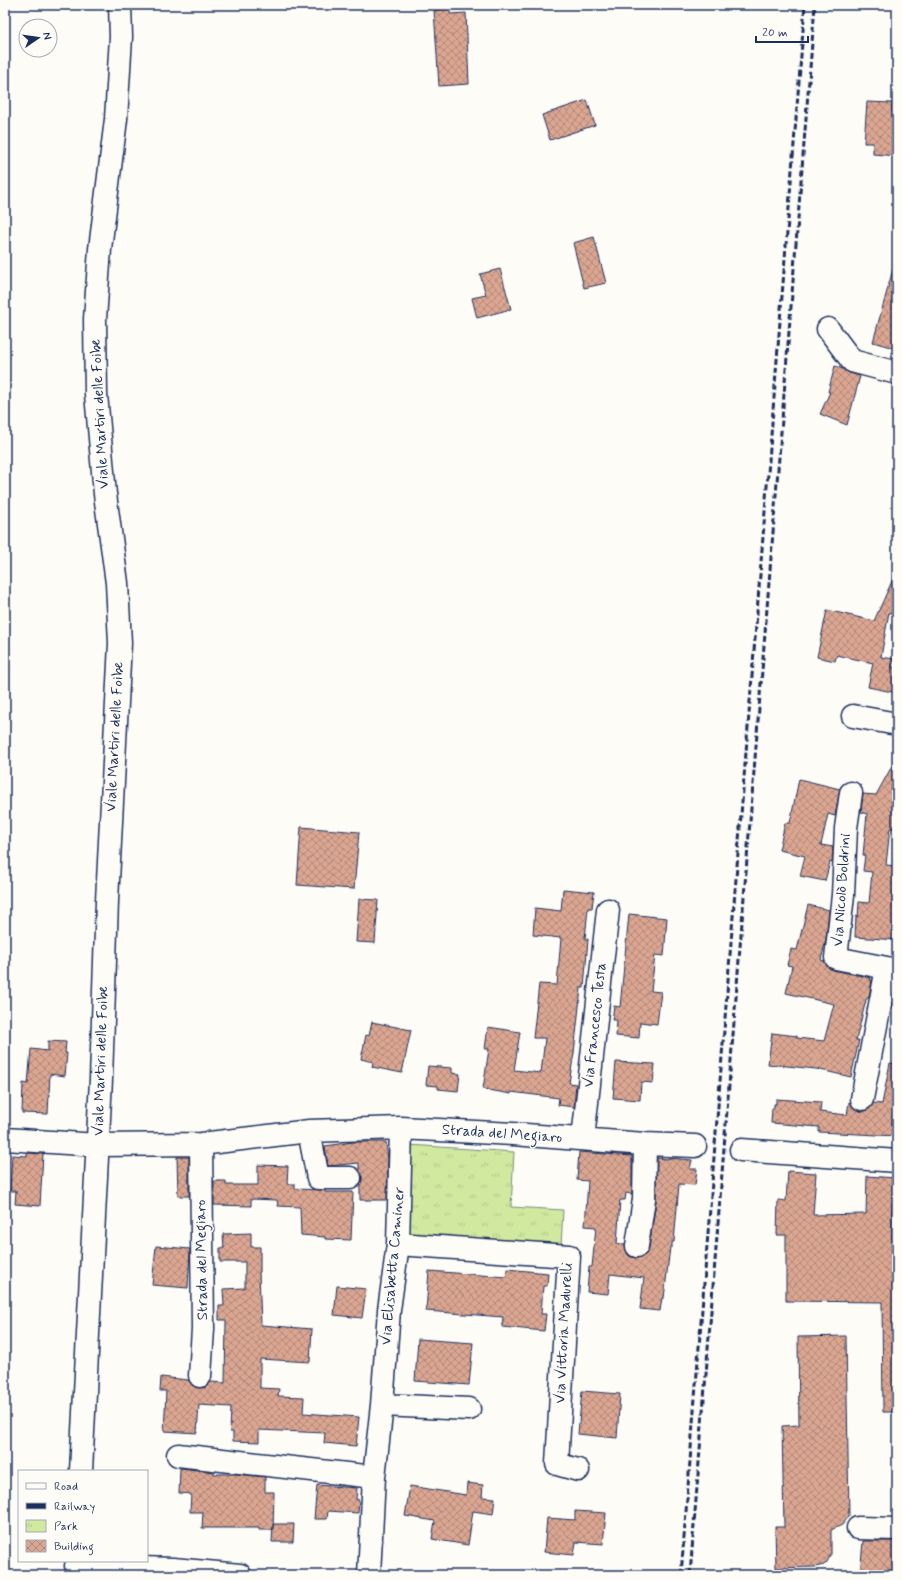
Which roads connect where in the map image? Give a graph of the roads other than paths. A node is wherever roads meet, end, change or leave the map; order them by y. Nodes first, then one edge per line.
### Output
1 (120, 5) edge
2 (828, 329) dead end
3 (897, 373) edge
4 (853, 716) dead end
5 (897, 724) edge
6 (850, 793) dead end
7 (608, 910) dead end
8 (892, 969) edge
9 (862, 1099) dead end
10 (401, 1128) junction
11 (308, 1131) junction
12 (5, 1139) edge
13 (583, 1139) junction
14 (201, 1144) junction
15 (645, 1144) junction
16 (98, 1145) junction
17 (695, 1146) dead end
18 (741, 1150) dead end
19 (897, 1161) edge
20 (350, 1178) dead end
21 (398, 1244) junction
22 (637, 1246) dead end
23 (200, 1376) dead end
24 (382, 1405) junction
25 (469, 1409) dead end
26 (178, 1455) dead end
27 (80, 1470) edge
28 (578, 1470) dead end
29 (374, 1477) junction
30 (858, 1528) dead end
31 (897, 1529) edge
32 (75, 1567) edge
33 (240, 1575) edge
34 (369, 1575) edge

1 - 16 street, Viale Martiri delle Foibe
2 - 3 street
4 - 5 street
6 - 8 street, Via Nicolò Boldrini
7 - 13 street, Via Francesco Testa
8 - 9 street, Via Nicolò Boldrini
10 - 11 street, Strada del Megiaro
10 - 13 street, Strada del Megiaro
10 - 21 street, Via Elisabetta Caminer
11 - 14 street, Strada del Megiaro
11 - 20 street
12 - 16 street, Strada del Megiaro
13 - 15 street, Strada del Megiaro
14 - 16 street, Strada del Megiaro
14 - 23 street, Strada del Megiaro
15 - 17 street, Strada del Megiaro
15 - 22 street
16 - 27 street, Viale Martiri delle Foibe
18 - 19 street
21 - 24 street, Via Elisabetta Caminer
21 - 28 street, Via Vittoria Madurelli
24 - 25 street
24 - 29 street, Via Elisabetta Caminer
26 - 29 street
29 - 34 street, Via Elisabetta Caminer
30 - 31 street
32 - 33 street

